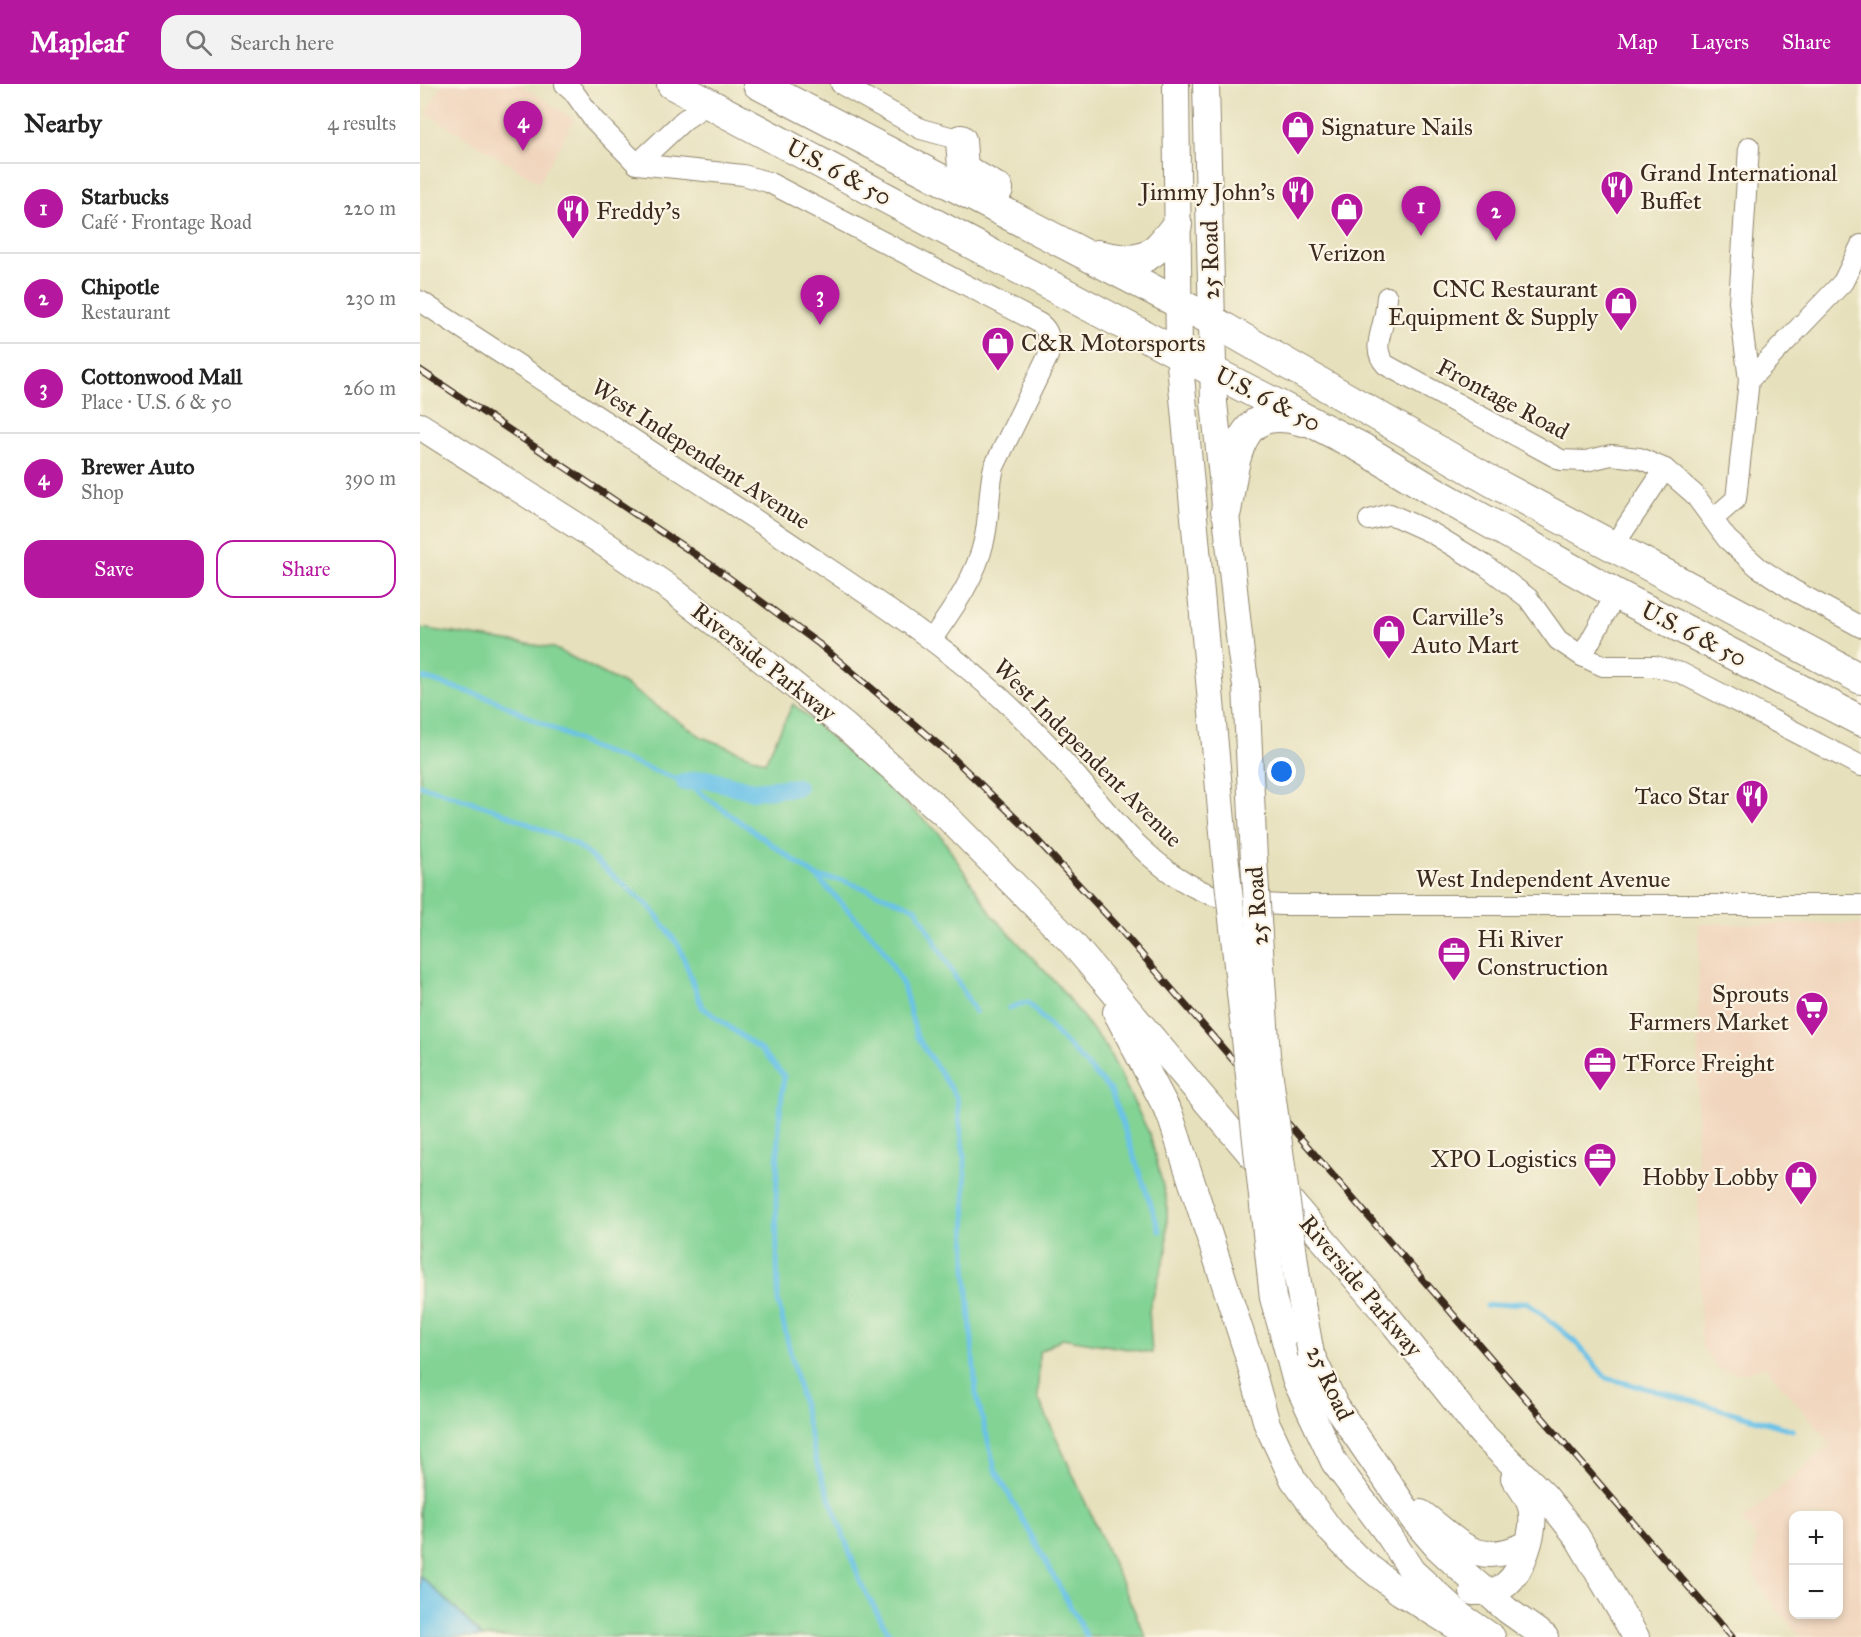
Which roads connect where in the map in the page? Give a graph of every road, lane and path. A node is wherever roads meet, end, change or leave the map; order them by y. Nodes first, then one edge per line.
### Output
1 (565, 84) edge
2 (672, 84) edge
3 (758, 84) edge
4 (841, 84) edge
5 (1176, 84) edge
6 (1206, 84) edge
7 (709, 104) junction
8 (961, 140) joint
9 (1749, 147) dead end
10 (637, 164) junction
11 (949, 184) junction
12 (1177, 225) junction
13 (1062, 243) junction
14 (1861, 245) edge
15 (1387, 297) dead end
16 (420, 301) edge
17 (1178, 303) junction
18 (1211, 320) junction
19 (1179, 354) junction
20 (1213, 370) junction
21 (1749, 380) junction
22 (420, 426) edge
23 (1362, 448) junction
24 (1665, 469) junction
25 (1435, 492) junction
26 (1226, 511) junction
27 (1713, 519) junction
28 (1369, 520) dead end
29 (1614, 545) junction
30 (1616, 594) junction
31 (1861, 627) edge
32 (932, 639) junction
33 (1582, 656) junction
34 (1861, 679) edge
35 (1861, 696) edge
36 (1861, 721) edge
37 (1861, 766) edge
38 (1861, 905) edge
39 (1072, 943) junction
40 (1481, 1432) junction
41 (1383, 1477) junction
42 (1390, 1537) junction
43 (1528, 1544) junction
44 (1487, 1591) junction
45 (1473, 1637) edge
46 (1492, 1637) edge
47 (1545, 1637) edge
48 (1636, 1637) edge

1 - 10 street
2 - 7 highway, U.S. 6 & 50
3 - 11 highway, U.S. 6 & 50
4 - 8 street
5 - 12 main road, 25 Road
6 - 18 main road, 25 Road
7 - 10 street
7 - 11 highway
7 - 19 highway, U.S. 6 & 50
8 - 13 highway
9 - 21 street
10 - 32 street
11 - 13 highway, U.S. 6 & 50
12 - 13 highway
12 - 17 main road, 25 Road
13 - 17 highway, U.S. 6 & 50
14 - 21 street
15 - 24 street, Frontage Road
16 - 32 street, West Independent Avenue
17 - 18 highway, U.S. 6 & 50
17 - 19 main road, 25 Road
18 - 20 main road, 25 Road
18 - 29 highway, U.S. 6 & 50
19 - 20 highway, U.S. 6 & 50
19 - 42 main road, 25 Road, bridge
20 - 23 highway, U.S. 6 & 50
20 - 26 main road, 25 Road
21 - 27 street
22 - 39 main road, Riverside Parkway
23 - 25 highway, U.S. 6 & 50
23 - 26 highway
24 - 27 street, Frontage Road
24 - 29 street
25 - 29 highway
25 - 30 highway, U.S. 6 & 50
26 - 41 main road, 25 Road, bridge
27 - 31 street, Frontage Road
28 - 33 street
29 - 34 highway, U.S. 6 & 50
30 - 33 street
30 - 35 highway
30 - 36 highway, U.S. 6 & 50
32 - 38 street, West Independent Avenue
33 - 37 street
39 - 40 main road, Riverside Parkway
39 - 45 main road, Riverside Parkway
40 - 43 main road
40 - 48 main road, Riverside Parkway
41 - 43 main road
41 - 44 main road, 25 Road
42 - 44 main road
42 - 46 main road, 25 Road
43 - 44 main road
44 - 47 main road, 25 Road

